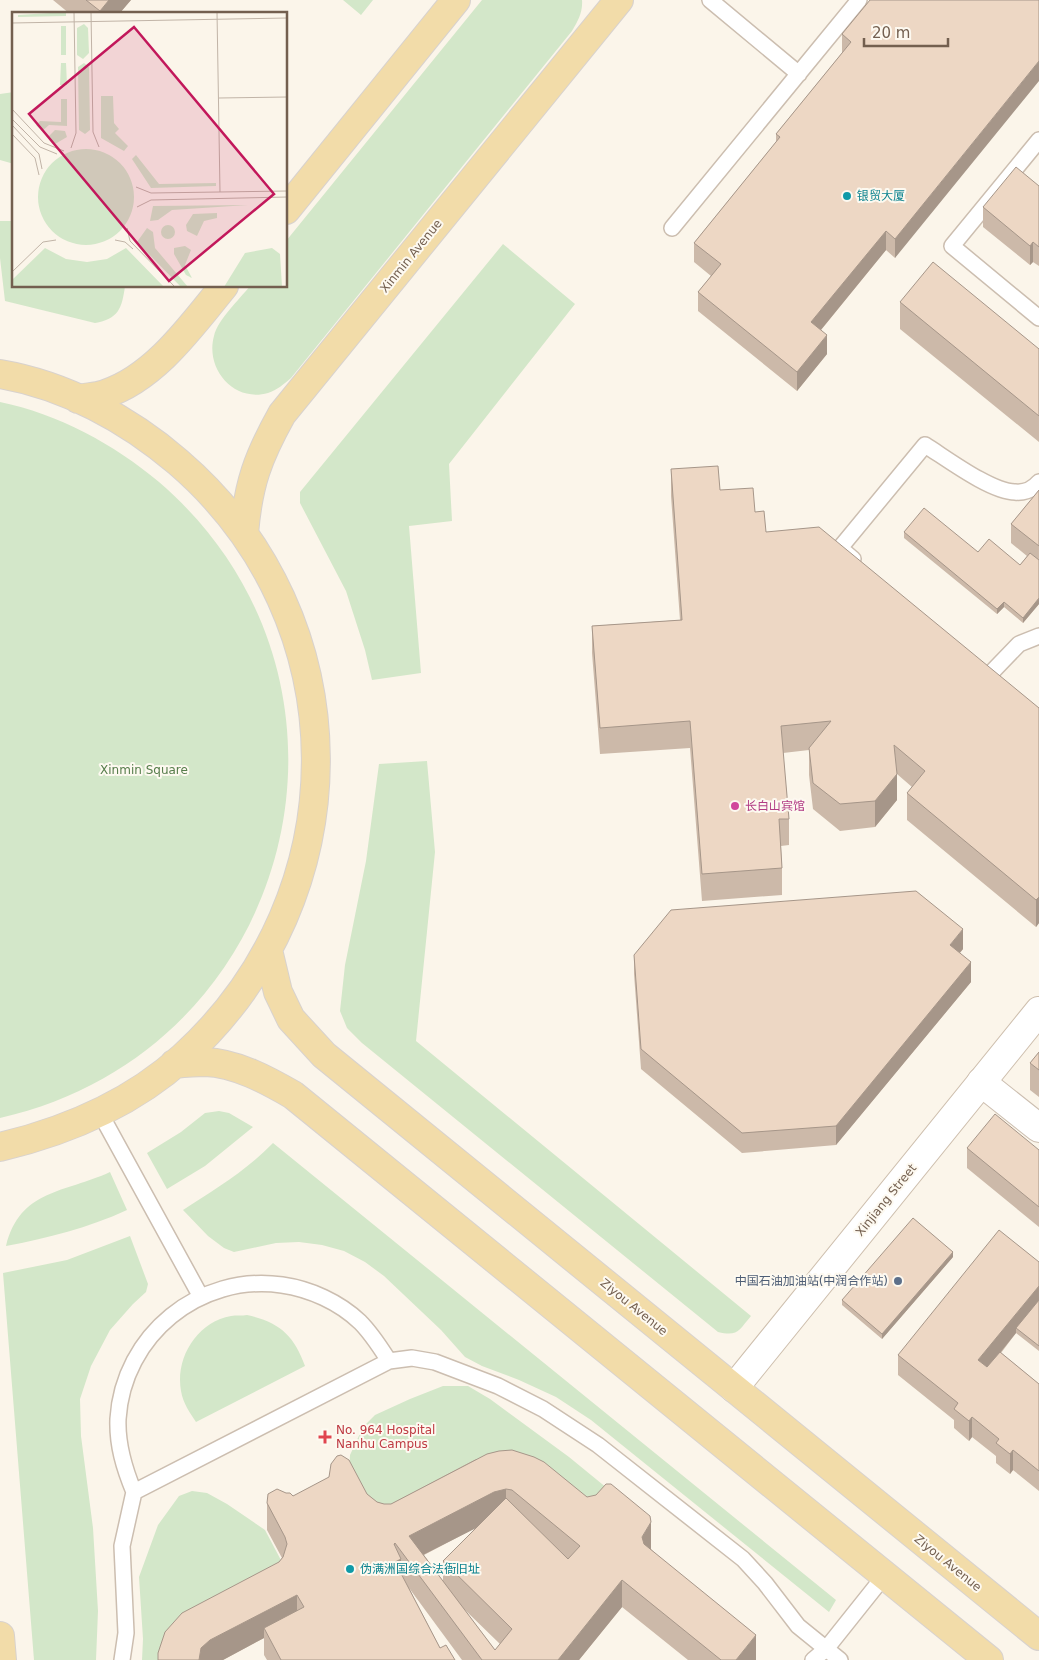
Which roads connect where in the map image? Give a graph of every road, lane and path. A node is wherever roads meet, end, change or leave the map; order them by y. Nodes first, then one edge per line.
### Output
1 (456, 0) edge
2 (619, 0) edge
3 (710, 0) edge
4 (859, 0) edge
5 (799, 74) junction
6 (1039, 140) edge
7 (288, 208) edge
8 (672, 228) dead end
9 (222, 288) edge
10 (1039, 318) edge
11 (0, 359) edge
12 (11, 377) edge
13 (78, 399) junction
14 (1039, 482) edge
15 (244, 534) junction
16 (862, 567) edge
17 (1039, 636) edge
18 (1005, 684) edge
19 (268, 950) junction
20 (1039, 1011) edge
21 (174, 1064) junction
22 (982, 1082) junction
23 (100, 1112) junction
24 (1039, 1128) edge
25 (4, 1150) edge
26 (201, 1297) junction
27 (389, 1361) junction
28 (734, 1388) junction
29 (134, 1492) junction
30 (885, 1576) junction
31 (0, 1636) edge
32 (1039, 1636) edge
33 (826, 1649) junction
34 (2, 1660) edge
35 (122, 1660) edge
36 (813, 1660) edge
37 (840, 1660) edge
38 (989, 1660) edge

1 - 7 main road
2 - 15 main road, Xinmin Avenue
3 - 5 lane
4 - 5 lane
5 - 8 lane
6 - 10 lane
9 - 13 main road
11 - 12 street
12 - 13 main road
13 - 15 main road
14 - 16 lane
15 - 19 main road
17 - 18 lane
19 - 21 main road
19 - 28 main road, Ziyou Avenue
20 - 22 street, Xinjiang Street
21 - 23 main road
21 - 30 main road
22 - 24 street
22 - 28 street, Xinjiang Street
23 - 25 main road
23 - 26 lane
26 - 27 lane
26 - 29 lane
27 - 29 lane
27 - 33 lane
28 - 32 main road, Ziyou Avenue
29 - 35 lane
30 - 33 lane
30 - 38 main road
31 - 34 main road
33 - 36 lane
33 - 37 lane

